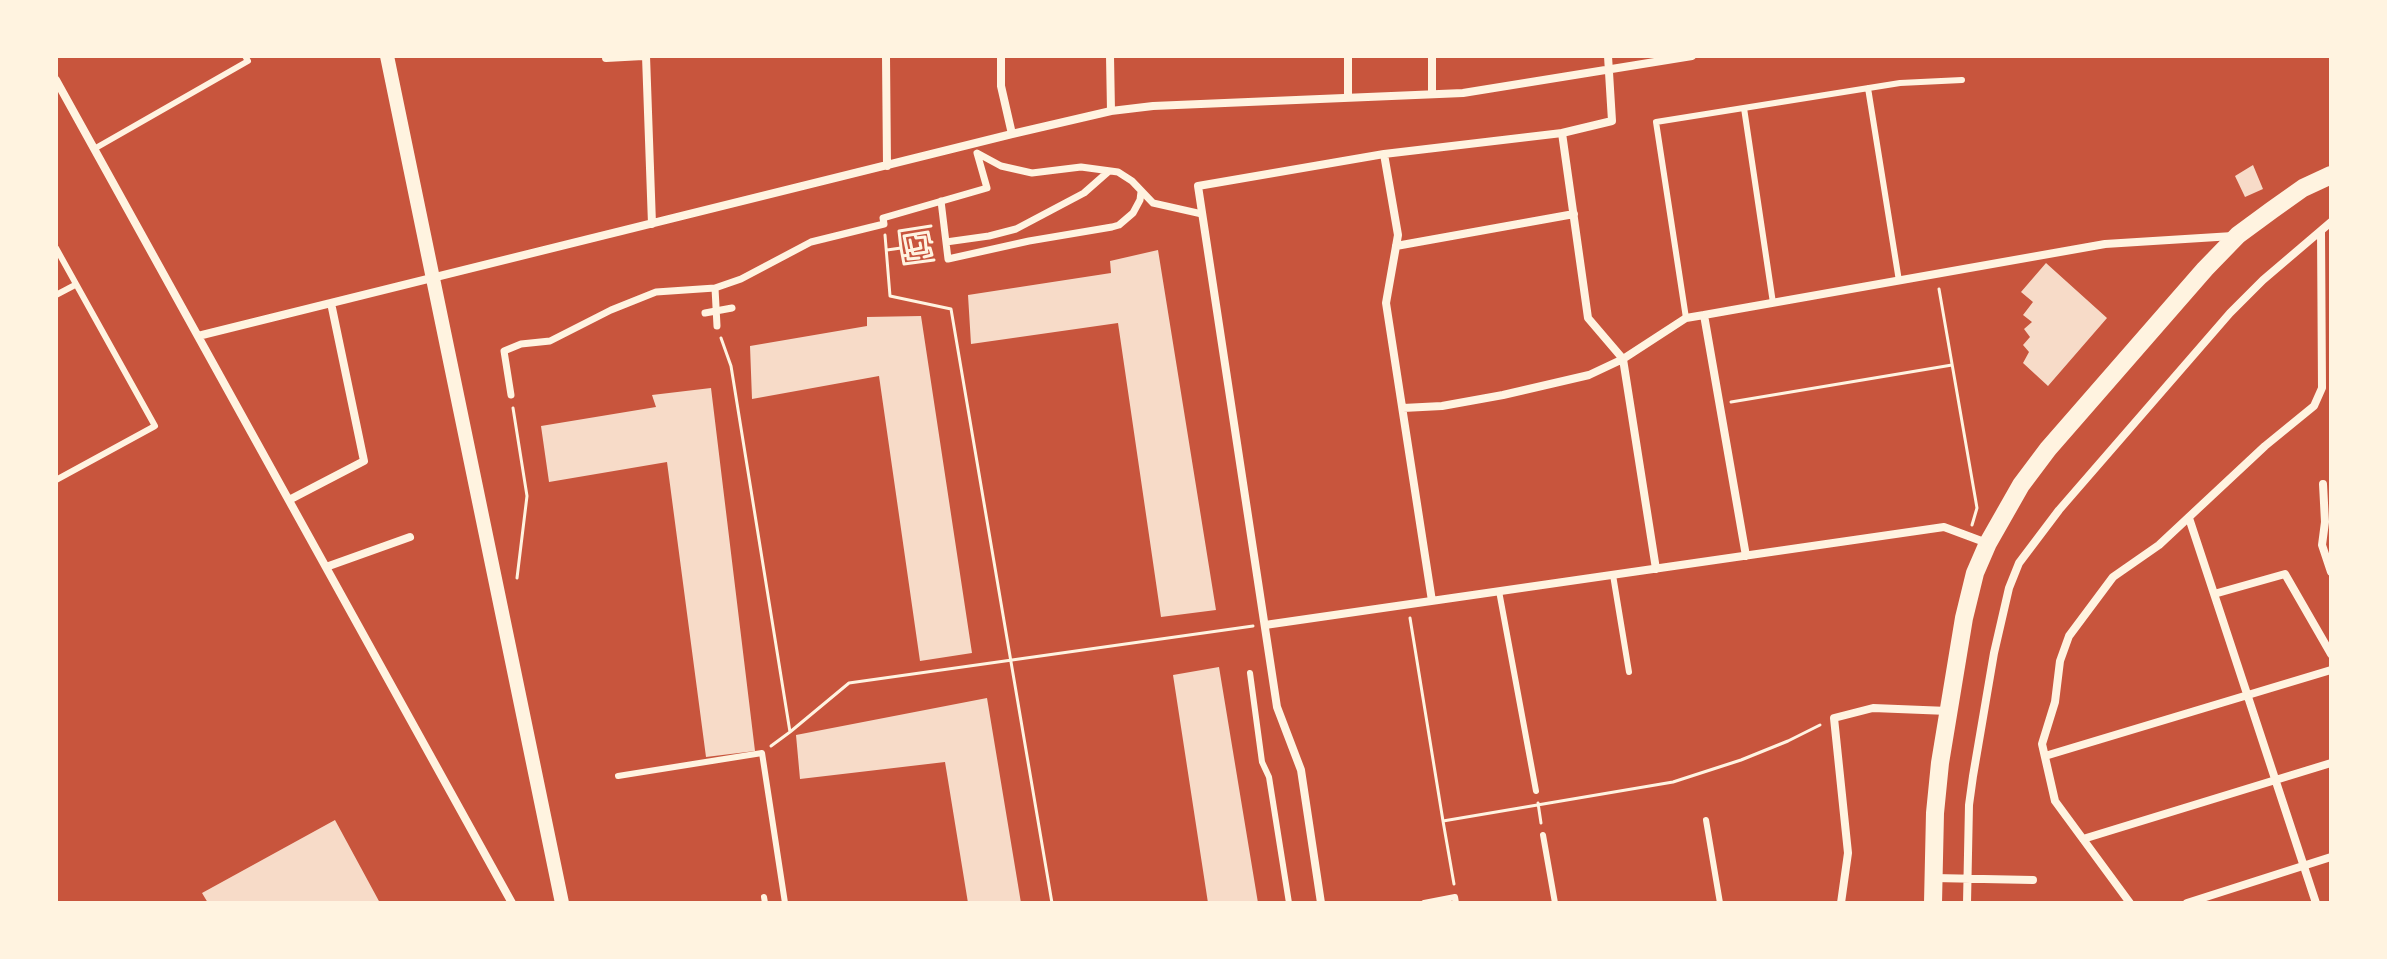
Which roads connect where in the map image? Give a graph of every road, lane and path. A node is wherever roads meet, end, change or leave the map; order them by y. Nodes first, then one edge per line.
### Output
1 (245, 56) edge
2 (387, 56) edge
3 (606, 56) edge
4 (644, 56) edge
5 (886, 56) edge
6 (1001, 56) edge
7 (1110, 56) edge
8 (1348, 56) edge
9 (1432, 56) edge
10 (1608, 56) edge
11 (1692, 56) edge
12 (1608, 70) junction
13 (56, 80) edge
14 (1962, 80) dead end
15 (1868, 88) junction
16 (1432, 94) junction
17 (1348, 97) junction
18 (1744, 108) junction
19 (1111, 111) junction
20 (1562, 133) junction
21 (1012, 134) junction
22 (94, 149) junction
23 (1384, 154) junction
24 (887, 166) junction
25 (1109, 171) junction
26 (2331, 175) edge
27 (1141, 191) junction
28 (941, 201) junction
29 (1202, 214) junction
30 (1574, 214) junction
31 (2331, 222) edge
32 (652, 224) junction
33 (884, 224) junction
34 (2321, 231) junction
35 (915, 235) junction
36 (2238, 235) junction
37 (910, 240) dead end
38 (932, 242) junction
39 (946, 242) junction
40 (920, 243) dead end
41 (1396, 246) junction
42 (56, 248) edge
43 (901, 248) junction
44 (928, 248) junction
45 (887, 250) junction
46 (907, 253) junction
47 (1937, 274) junction
48 (435, 278) junction
49 (1899, 281) junction
50 (75, 285) junction
51 (715, 288) junction
52 (56, 295) edge
53 (331, 303) junction
54 (1773, 303) junction
55 (732, 308) dead end
56 (716, 311) junction
57 (705, 313) dead end
58 (1704, 315) junction
59 (1686, 318) junction
60 (717, 326) joint
61 (198, 336) junction
62 (1623, 359) junction
63 (1952, 365) junction
64 (2326, 388) edge
65 (511, 395) joint
66 (1720, 404) junction
67 (1403, 408) junction
68 (56, 480) edge
69 (2323, 484) dead end
70 (289, 500) junction
71 (2189, 518) junction
72 (1969, 536) junction
73 (410, 537) dead end
74 (1988, 543) junction
75 (1746, 556) junction
76 (326, 567) junction
77 (1656, 569) junction
78 (2331, 572) edge
79 (1613, 575) junction
80 (517, 578) dead end
81 (1499, 591) junction
82 (2214, 594) junction
83 (1432, 601) junction
84 (1408, 604) junction
85 (1265, 625) junction
86 (2331, 654) edge
87 (1011, 660) junction
88 (2331, 670) edge
89 (1629, 672) dead end
90 (1250, 673) dead end
91 (2248, 695) junction
92 (1949, 711) junction
93 (1834, 718) junction
94 (790, 732) junction
95 (762, 753) junction
96 (2045, 756) junction
97 (2331, 763) edge
98 (618, 776) dead end
99 (2276, 780) junction
100 (1536, 791) joint
101 (1538, 805) junction
102 (1706, 820) dead end
103 (1443, 821) junction
104 (1543, 835) joint
105 (2083, 839) junction
106 (2331, 857) edge
107 (2304, 866) junction
108 (1933, 878) junction
109 (1967, 879) junction
110 (2033, 880) dead end
111 (1456, 900) edge
112 (512, 903) edge
113 (562, 903) edge
114 (785, 903) edge
115 (1052, 903) edge
116 (1289, 903) edge
117 (1321, 903) edge
118 (1424, 903) edge
119 (1555, 903) edge
120 (1720, 903) edge
121 (1841, 903) edge
122 (1933, 903) edge
123 (1967, 903) edge
124 (2130, 903) edge
125 (2187, 903) edge
126 (2316, 903) edge

1 - 22 lane
2 - 48 street
3 - 4 street
4 - 32 street
5 - 24 street
6 - 21 street
7 - 19 street
8 - 17 street
9 - 16 street
10 - 12 street
11 - 12 street
12 - 16 street
12 - 20 street
13 - 22 street
14 - 15 lane
15 - 18 lane
15 - 49 lane
16 - 17 street
17 - 19 street
18 - 54 lane
18 - 59 lane
19 - 21 street
20 - 23 street
20 - 30 street
21 - 24 street
22 - 61 street
23 - 29 street
23 - 41 street
24 - 32 street
25 - 27 street
25 - 28 street
25 - 39 street
26 - 36 main road
27 - 29 street
27 - 39 street
28 - 33 street
28 - 39 street
29 - 85 street
30 - 41 street
30 - 62 street
31 - 34 street
32 - 48 street
33 - 45 path
33 - 51 street
34 - 64 street
34 - 109 street
35 - 38 path
35 - 44 path
35 - 46 path
36 - 47 street
36 - 74 main road
37 - 46 path
38 - 43 path
38 - 44 path
38 - 46 path
40 - 46 path
41 - 67 street
42 - 50 lane
43 - 45 path
43 - 46 path
44 - 46 path
44 - 46 path
45 - 87 path
47 - 49 street
47 - 63 path
48 - 53 street
48 - 113 street
49 - 54 street
50 - 52 lane
50 - 68 lane
51 - 56 street
51 - 65 street
53 - 61 street
53 - 70 street
54 - 58 street
55 - 56 street
56 - 57 street
56 - 60 street
58 - 59 street
58 - 66 street
59 - 62 street
60 - 94 path
61 - 70 street
62 - 67 street
62 - 77 street
63 - 66 path
63 - 72 path
64 - 71 street
65 - 80 path
66 - 75 street
67 - 83 street
69 - 78 street
70 - 76 street
71 - 82 street
71 - 96 street
72 - 74 street
72 - 75 street
73 - 76 street
74 - 92 main road
75 - 77 street
76 - 112 street
77 - 79 street
79 - 81 street
79 - 89 lane
81 - 83 street
81 - 100 lane
82 - 86 street
82 - 91 street
83 - 84 street
84 - 85 street
84 - 103 path
85 - 87 path
85 - 117 street
87 - 94 path
87 - 115 path
88 - 91 street
90 - 116 lane
91 - 96 street
91 - 99 street
92 - 93 street
92 - 108 main road
93 - 101 path
93 - 121 street
94 - 95 path
95 - 98 lane
95 - 114 lane
96 - 105 street
97 - 99 street
99 - 105 street
99 - 107 street
100 - 101 path
101 - 103 path
101 - 104 path
102 - 120 lane
103 - 111 path
104 - 119 lane
105 - 124 street
106 - 107 street
107 - 125 street
107 - 126 street
108 - 109 street
108 - 122 main road
109 - 110 street
109 - 123 street
111 - 118 lane

